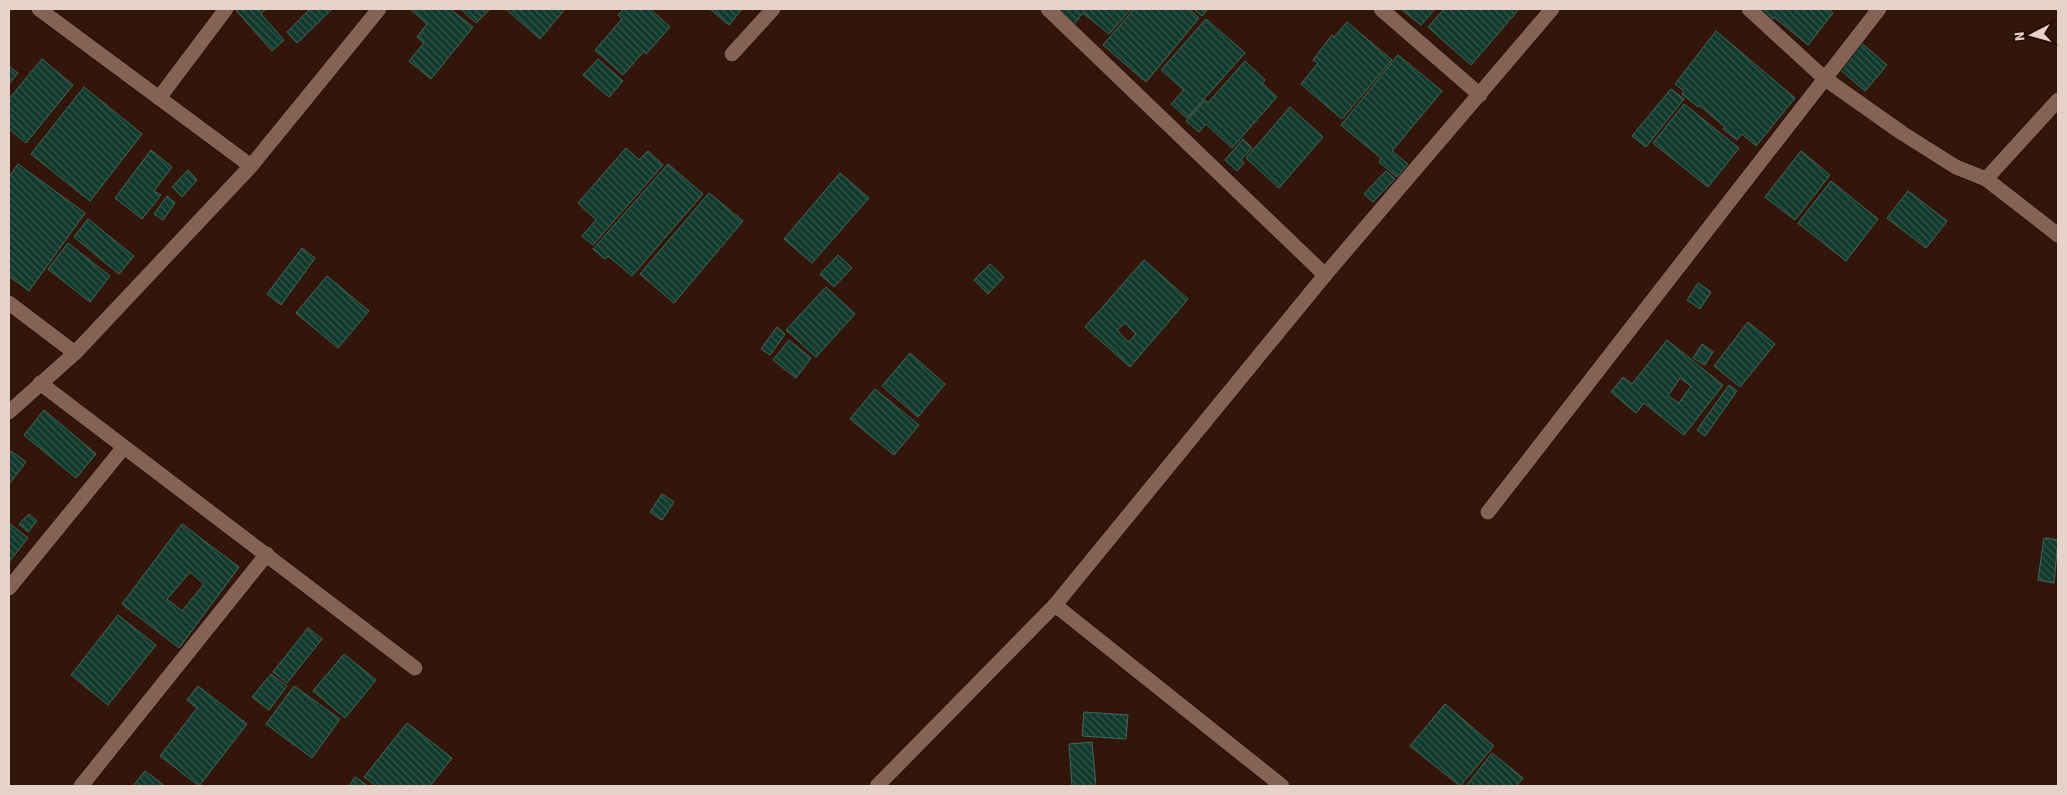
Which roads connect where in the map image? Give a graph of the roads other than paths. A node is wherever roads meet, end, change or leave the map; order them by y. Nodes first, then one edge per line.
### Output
1 (39, 9) edge
2 (226, 9) edge
3 (379, 9) edge
4 (773, 9) edge
5 (1048, 9) edge
6 (1381, 9) edge
7 (1552, 9) edge
8 (1749, 9) edge
9 (1879, 9) edge
10 (732, 54) dead end
11 (1824, 78) junction
12 (1480, 95) junction
13 (159, 98) junction
14 (2058, 100) edge
15 (251, 166) junction
16 (1986, 179) junction
17 (2058, 235) edge
18 (1325, 274) junction
19 (9, 304) edge
20 (76, 352) junction
21 (40, 383) junction
22 (9, 412) edge
23 (124, 447) junction
24 (1488, 512) dead end
25 (267, 554) junction
26 (9, 588) edge
27 (1055, 605) junction
28 (415, 668) dead end
29 (81, 786) edge
30 (877, 786) edge
31 (1282, 786) edge

1 - 13 street
2 - 13 street
3 - 15 street
4 - 10 street
5 - 18 street
6 - 12 street
7 - 12 street
8 - 11 street
9 - 11 street
11 - 16 street
11 - 24 street
12 - 18 street
13 - 15 street
14 - 16 street
15 - 20 street
16 - 17 street
18 - 27 street
19 - 20 street
20 - 21 street
21 - 22 street
21 - 23 street
23 - 25 street
23 - 26 street
25 - 28 street
25 - 29 street
27 - 30 street
27 - 31 street

